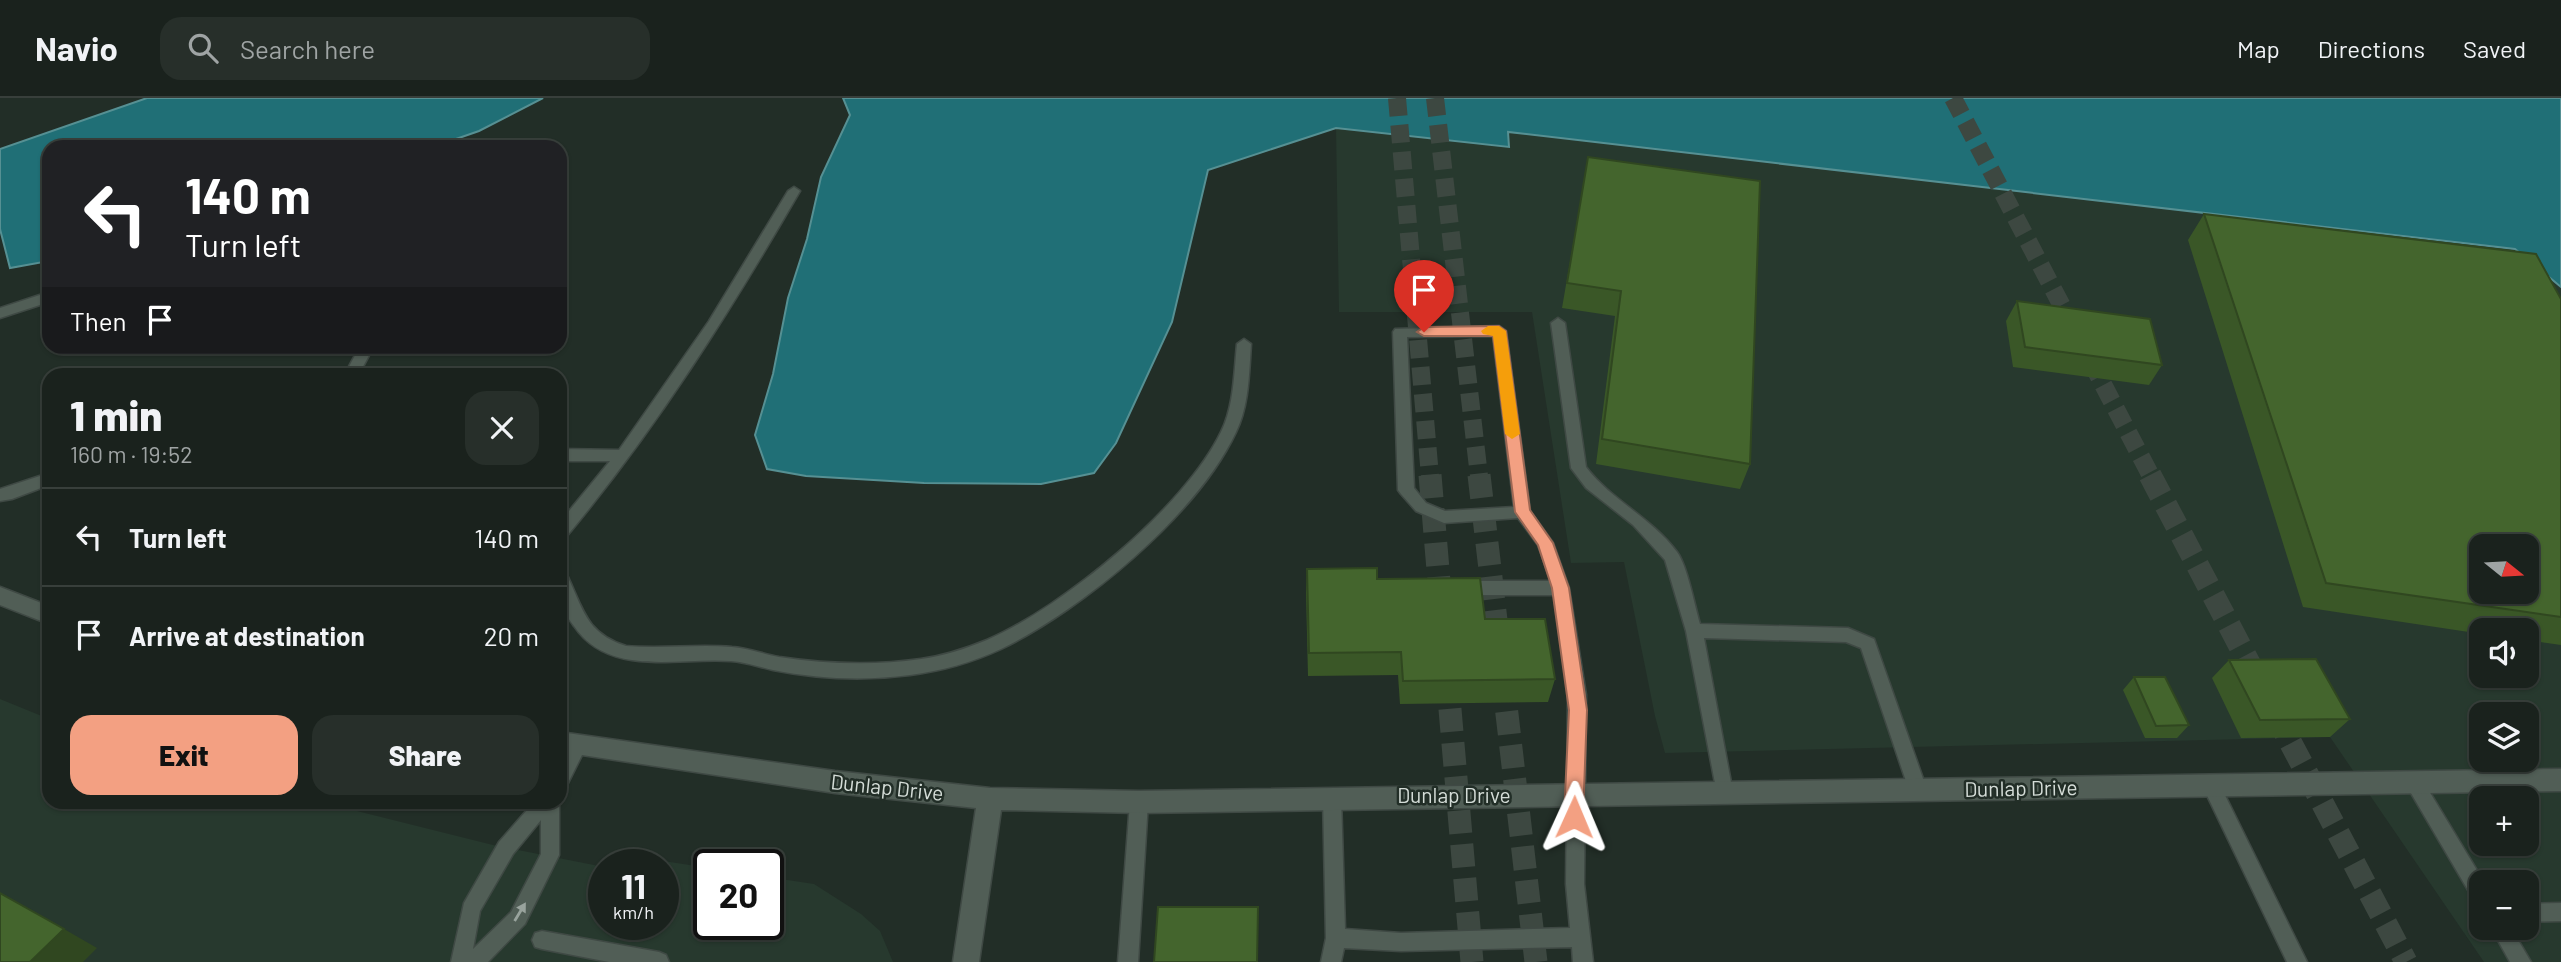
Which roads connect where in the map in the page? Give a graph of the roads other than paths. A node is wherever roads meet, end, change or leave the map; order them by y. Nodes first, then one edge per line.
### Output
1 (794, 191) dead end
2 (42, 299) edge
3 (0, 313) edge
4 (1558, 323) dead end
5 (1244, 344) dead end
6 (567, 455) edge
7 (622, 456) junction
8 (42, 482) edge
9 (0, 495) edge
10 (1522, 512) junction
11 (567, 524) edge
12 (1449, 588) edge
13 (1561, 588) junction
14 (0, 596) edge
15 (567, 602) edge
16 (42, 612) edge
17 (1694, 631) junction
18 (568, 743) edge
19 (2561, 780) edge
20 (2414, 782) junction
21 (2212, 787) junction
22 (1918, 790) junction
23 (1724, 793) junction
24 (1574, 795) junction
25 (1332, 797) junction
26 (990, 799) junction
27 (1139, 802) junction
28 (542, 809) edge
29 (548, 809) edge
30 (2469, 874) edge
31 (2561, 912) edge
32 (2539, 913) edge
33 (1580, 937) junction
34 (1336, 938) junction
35 (542, 940) dead end
36 (2508, 940) edge
37 (461, 962) edge
38 (474, 962) edge
39 (659, 962) edge
40 (966, 962) edge
41 (1128, 962) edge
42 (1331, 962) edge
43 (1583, 962) edge
44 (1594, 962) edge
45 (2297, 962) edge
46 (2521, 962) edge

1 - 7 lane
2 - 3 lane
4 - 17 lane
5 - 15 lane
6 - 7 lane
7 - 11 lane
8 - 9 lane
10 - 10 lane
10 - 13 lane
12 - 13 lane
13 - 24 lane
14 - 16 street
17 - 22 lane
17 - 23 lane
18 - 26 street, Dunlap Drive
19 - 20 street, Dunlap Drive
20 - 21 street, Dunlap Drive
20 - 30 lane
21 - 22 street, Dunlap Drive
21 - 45 lane
22 - 23 street, Dunlap Drive
23 - 24 street, Dunlap Drive
24 - 25 street, Dunlap Drive
24 - 33 lane
25 - 27 street, Dunlap Drive
25 - 34 lane
26 - 27 street, Dunlap Drive
26 - 40 street
27 - 41 lane
28 - 37 lane
38 -> 29 lane
31 - 32 lane
33 - 34 lane
33 - 43 lane
33 - 44 lane
34 - 42 lane
35 - 39 lane
36 - 46 lane

